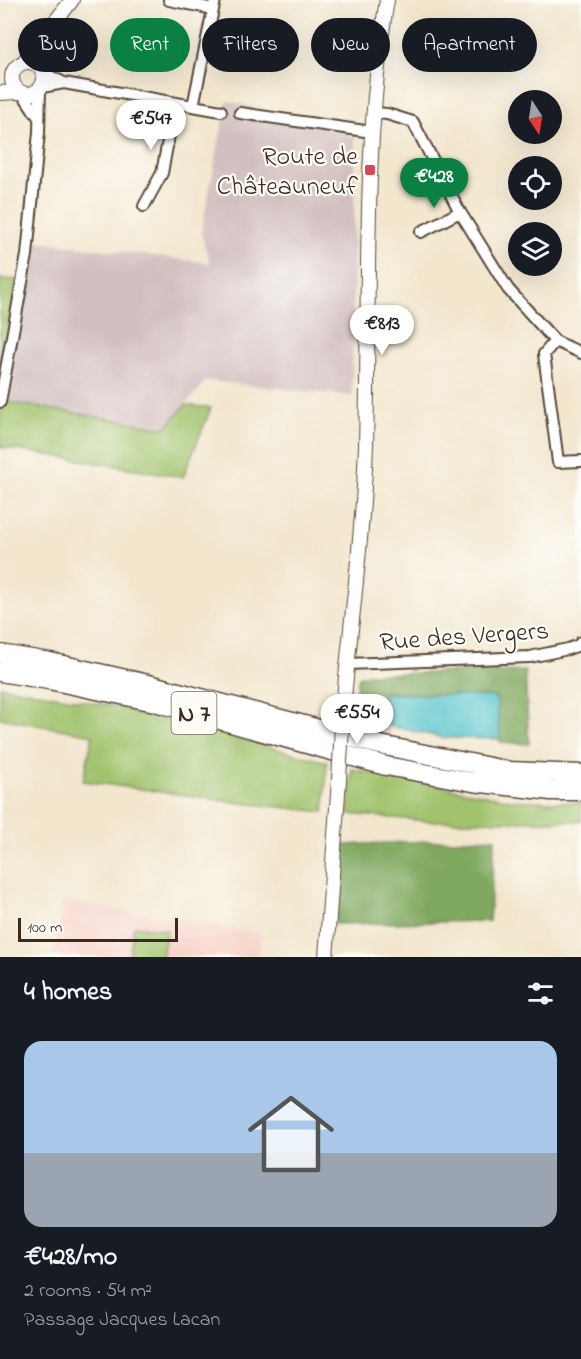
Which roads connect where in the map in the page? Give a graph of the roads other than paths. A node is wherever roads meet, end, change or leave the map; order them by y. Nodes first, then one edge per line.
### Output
1 (72, 0) edge
2 (169, 0) edge
3 (387, 0) edge
4 (214, 5) edge
5 (58, 18) edge
6 (18, 66) edge
7 (39, 72) edge
8 (42, 72) edge
9 (12, 74) junction
10 (42, 79) junction
11 (0, 84) edge
12 (0, 93) edge
13 (21, 93) junction
14 (175, 103) junction
15 (193, 106) junction
16 (221, 111) dead end
17 (240, 113) dead end
18 (374, 113) junction
19 (39, 118) junction
20 (372, 132) junction
21 (144, 206) dead end
22 (460, 212) junction
23 (421, 232) dead end
24 (555, 341) junction
25 (581, 353) edge
26 (0, 402) edge
27 (581, 461) edge
28 (581, 642) edge
29 (0, 654) edge
30 (347, 664) junction
31 (0, 672) edge
32 (581, 774) edge
33 (581, 791) edge
34 (326, 957) edge

1 - 5 main road
2 - 4 street
3 - 18 main road
4 - 15 street
6 - 9 main road
7 - 10 main road
8 - 10 main road
9 - 11 main road
9 - 13 main road
10 - 13 main road
10 - 14 street
10 - 19 street
12 - 13 main road
13 - 19 street
14 - 15 street
14 - 21 street
15 - 16 street
17 - 20 street
18 - 20 main road
18 - 22 street
19 - 26 street
20 - 30 main road
22 - 23 street
22 - 24 street
24 - 25 street
24 - 27 street
28 - 30 street, Rue des Vergers
29 - 32 highway, N 7
30 - 34 main road, bridge
31 - 33 highway, N 7

